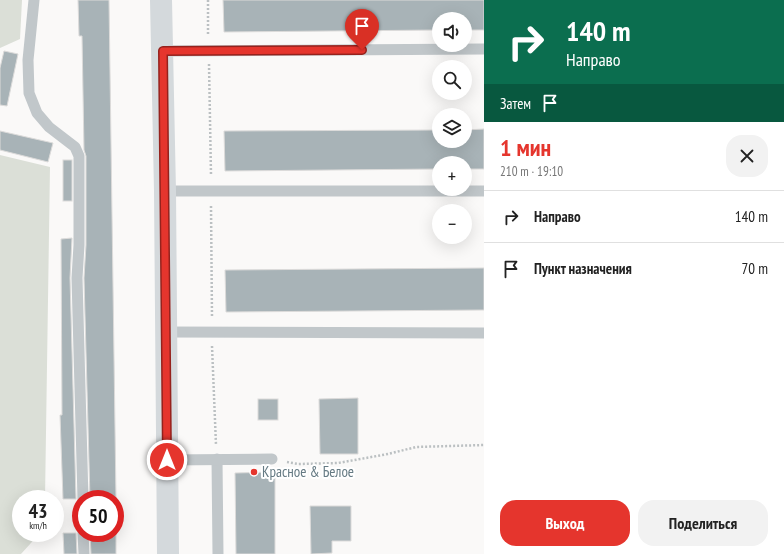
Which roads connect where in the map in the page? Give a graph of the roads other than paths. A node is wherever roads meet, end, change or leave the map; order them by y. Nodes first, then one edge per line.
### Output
1 (34, 0) edge
2 (162, 0) edge
3 (484, 49) edge
4 (163, 51) junction
5 (165, 191) junction
6 (484, 191) edge
7 (166, 332) junction
8 (484, 333) edge
9 (217, 459) junction
10 (272, 459) road end
11 (167, 460) junction
12 (83, 490) edge
13 (84, 542) edge
14 (84, 554) edge
15 (168, 554) edge
16 (218, 554) edge

1 - 12 lane
2 - 4 main road
3 - 4 lane
4 - 5 main road
5 - 6 lane
5 - 7 main road
7 - 8 lane
7 - 11 main road
9 - 10 lane
9 - 11 lane
9 - 16 lane
11 - 15 main road
13 - 14 lane

